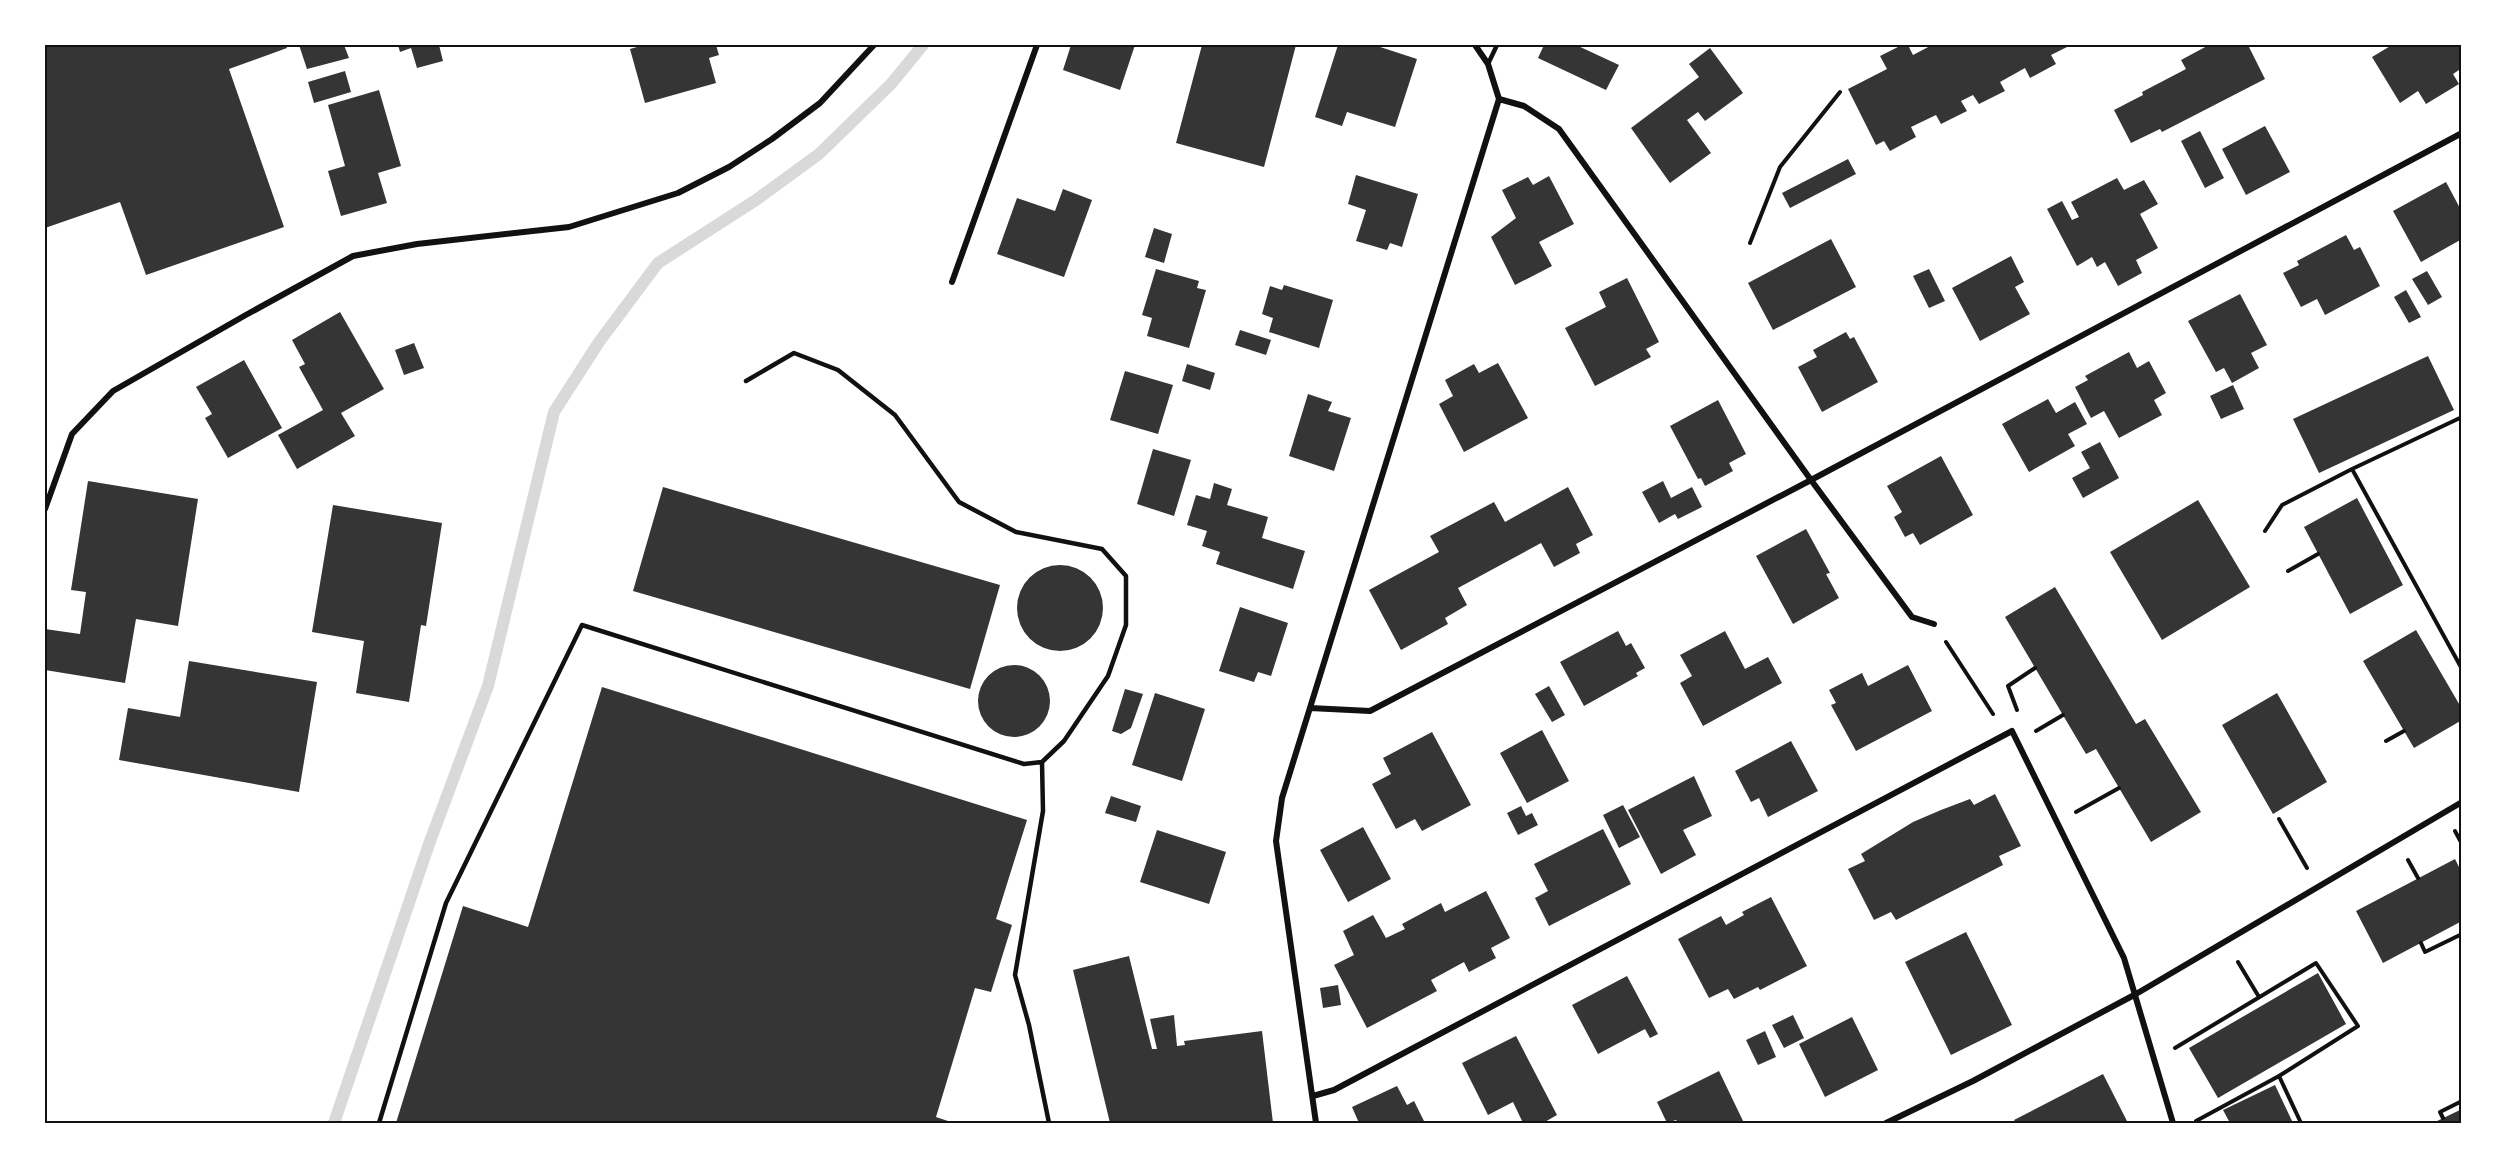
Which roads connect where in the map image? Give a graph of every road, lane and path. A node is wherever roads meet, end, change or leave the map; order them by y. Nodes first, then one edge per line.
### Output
1 (874, 45) edge
2 (1037, 45) edge
3 (1475, 45) edge
4 (1497, 45) edge
5 (1488, 64) junction
6 (1840, 92) dead end
7 (1499, 99) junction
8 (2462, 133) edge
9 (1750, 243) dead end
10 (952, 282) dead end
11 (746, 381) dead end
12 (2462, 417) edge
13 (2352, 469) junction
14 (1810, 480) junction
15 (45, 509) edge
16 (2265, 531) dead end
17 (2318, 554) dead end
18 (2288, 571) dead end
19 (1934, 624) joint
20 (2460, 660) edge
21 (2035, 668) dead end
22 (2462, 669) edge
23 (1310, 708) junction
24 (2012, 730) junction
25 (2404, 731) dead end
26 (2386, 741) dead end
27 (1042, 762) junction
28 (2119, 788) dead end
29 (2462, 802) edge
30 (2279, 819) dead end
31 (2058, 824) junction
32 (2317, 887) junction
33 (2462, 934) edge
34 (2225, 942) junction
35 (2421, 944) dead end
36 (2136, 994) junction
37 (2259, 997) junction
38 (2153, 1061) junction
39 (2279, 1076) junction
40 (1313, 1096) junction
41 (2462, 1101) edge
42 (2443, 1118) dead end
43 (379, 1123) edge
44 (1049, 1123) edge
45 (1316, 1123) edge
46 (1886, 1123) edge
47 (2173, 1123) edge
48 (2193, 1123) edge
49 (2301, 1123) edge

1 - 15 street
2 - 10 street
3 - 5 street
4 - 5 lane
5 - 7 street
6 - 9 path
7 - 14 street
7 - 23 street
8 - 14 street
11 - 27 lane
12 - 13 path
13 - 16 path
13 - 20 path
14 - 19 street
14 - 23 street
17 - 18 path
19 - 24 path
20 - 22 path
21 - 24 path
23 - 40 street
24 - 31 street
24 - 40 street
25 - 26 path
27 - 43 lane
27 - 44 lane
28 - 31 path
29 - 32 street
30 - 32 path
31 - 36 street
32 - 34 street
33 - 35 path
34 - 36 street
34 - 37 path
36 - 38 street
36 - 46 street
37 - 38 path
37 - 39 path
38 - 47 street
39 - 48 path
39 - 49 path
40 - 45 street
41 - 42 path

